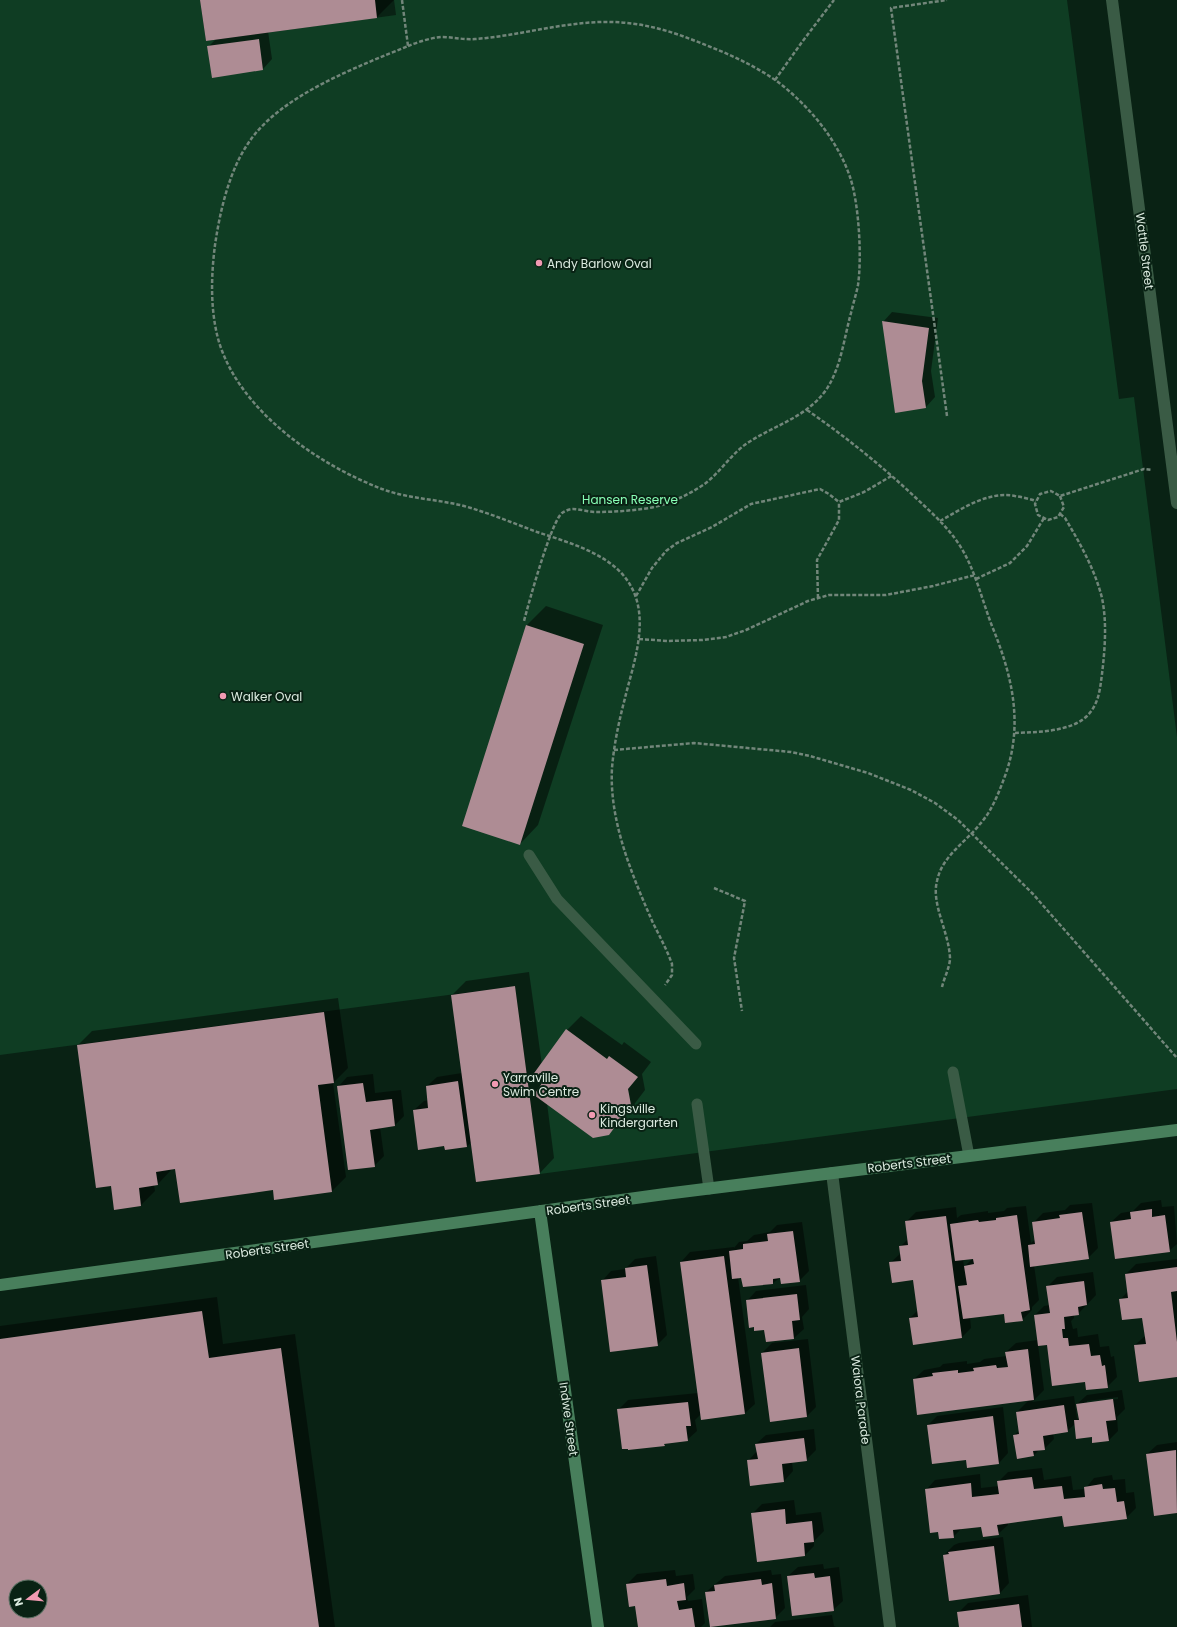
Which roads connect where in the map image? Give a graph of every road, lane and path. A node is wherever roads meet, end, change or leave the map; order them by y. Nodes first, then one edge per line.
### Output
1 (402, 0) edge
2 (834, 0) edge
3 (947, 0) edge
4 (1112, 0) edge
5 (408, 46) junction
6 (775, 80) junction
7 (807, 410) junction
8 (947, 416) dead end
9 (1157, 471) dead end
10 (892, 475) junction
11 (1060, 496) junction
12 (1036, 501) junction
13 (839, 502) junction
14 (1177, 503) edge
15 (1060, 514) junction
16 (1044, 518) junction
17 (940, 521) junction
18 (550, 536) junction
19 (976, 577) junction
20 (636, 596) junction
21 (818, 598) junction
22 (524, 621) dead end
23 (639, 638) junction
24 (1015, 733) junction
25 (614, 750) junction
26 (972, 834) junction
27 (529, 855) dead end
28 (714, 888) dead end
29 (942, 987) dead end
30 (653, 999) junction
31 (742, 1012) dead end
32 (696, 1044) dead end
33 (1177, 1058) edge
34 (954, 1072) dead end
35 (696, 1104) dead end
36 (1177, 1130) edge
37 (969, 1156) junction
38 (832, 1173) junction
39 (709, 1189) junction
40 (540, 1211) junction
41 (0, 1285) edge
42 (598, 1627) edge
43 (890, 1627) edge

1 - 5 path
2 - 6 path
3 - 8 path
4 - 14 street, Wattle Street
5 - 6 path
5 - 18 path
6 - 7 path
7 - 10 path
7 - 18 path
9 - 11 path
10 - 13 path
10 - 17 path
11 - 12 path
11 - 15 path
12 - 16 path
12 - 17 path
13 - 20 path
13 - 21 path
15 - 16 path
15 - 24 path
16 - 19 path
17 - 19 path
18 - 20 path
18 - 22 path
19 - 21 path
19 - 24 path
20 - 23 path
21 - 23 path
23 - 25 path
24 - 26 path
25 - 26 path
25 - 30 path
26 - 29 path
26 - 33 path
27 - 30 lane
28 - 31 path
30 - 32 lane
34 - 37 lane
35 - 39 lane
36 - 37 street, Roberts Street
37 - 38 street, Roberts Street
38 - 39 street, Roberts Street
38 - 43 street, Waiora Parade
39 - 40 street, Roberts Street
40 - 41 street, Roberts Street
40 - 42 street, Indwe Street

